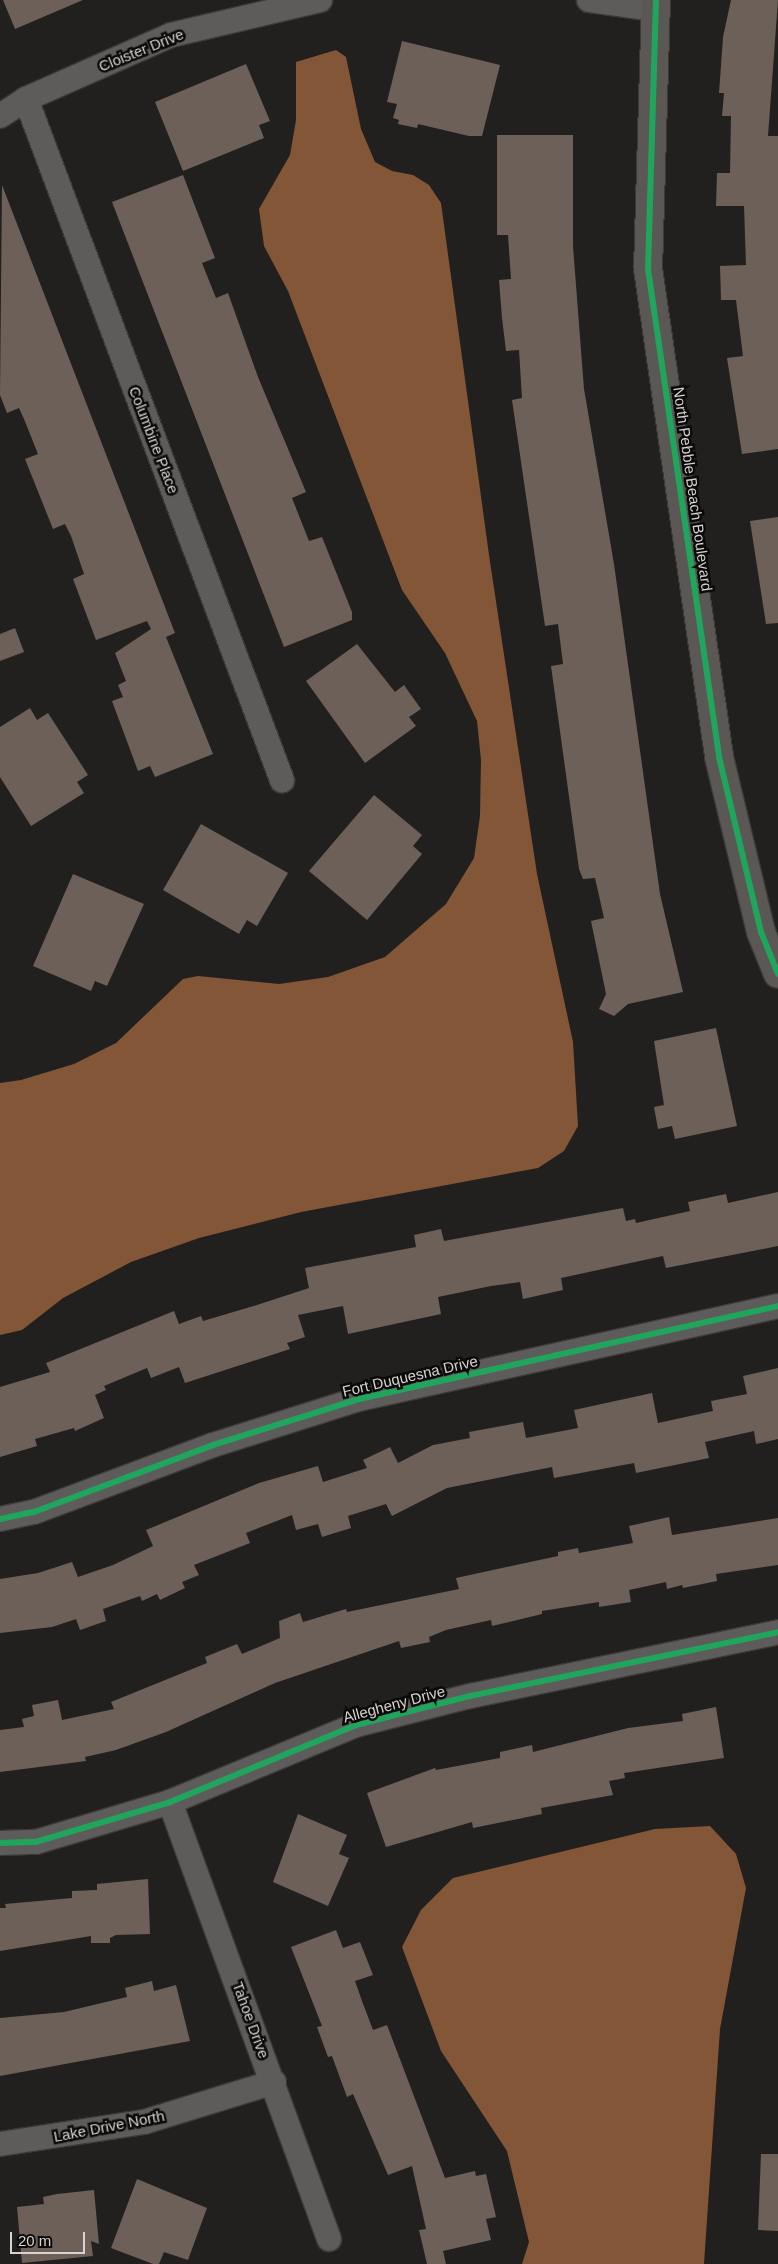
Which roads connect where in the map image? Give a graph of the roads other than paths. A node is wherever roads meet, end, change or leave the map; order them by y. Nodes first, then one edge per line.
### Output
1 (320, 0) edge
2 (589, 0) edge
3 (654, 4) edge
4 (26, 100) junction
5 (0, 116) edge
6 (282, 780) dead end
7 (778, 974) edge
8 (778, 1306) edge
9 (0, 1519) edge
10 (778, 1632) edge
11 (170, 1802) junction
12 (0, 1843) edge
13 (274, 2082) junction
14 (0, 2144) edge
15 (329, 2239) dead end

1 - 4 street, Cloister Drive
2 - 3 street
3 - 7 street, North Pebble Beach Boulevard
4 - 5 street, Cloister Drive
4 - 6 street, Columbine Place
8 - 9 street, Fort Duquesna Drive
10 - 11 street, Allegheny Drive
11 - 12 street, Allegheny Drive
11 - 13 street, Tahoe Drive
13 - 14 street, Lake Drive North
13 - 15 street, Tahoe Drive

